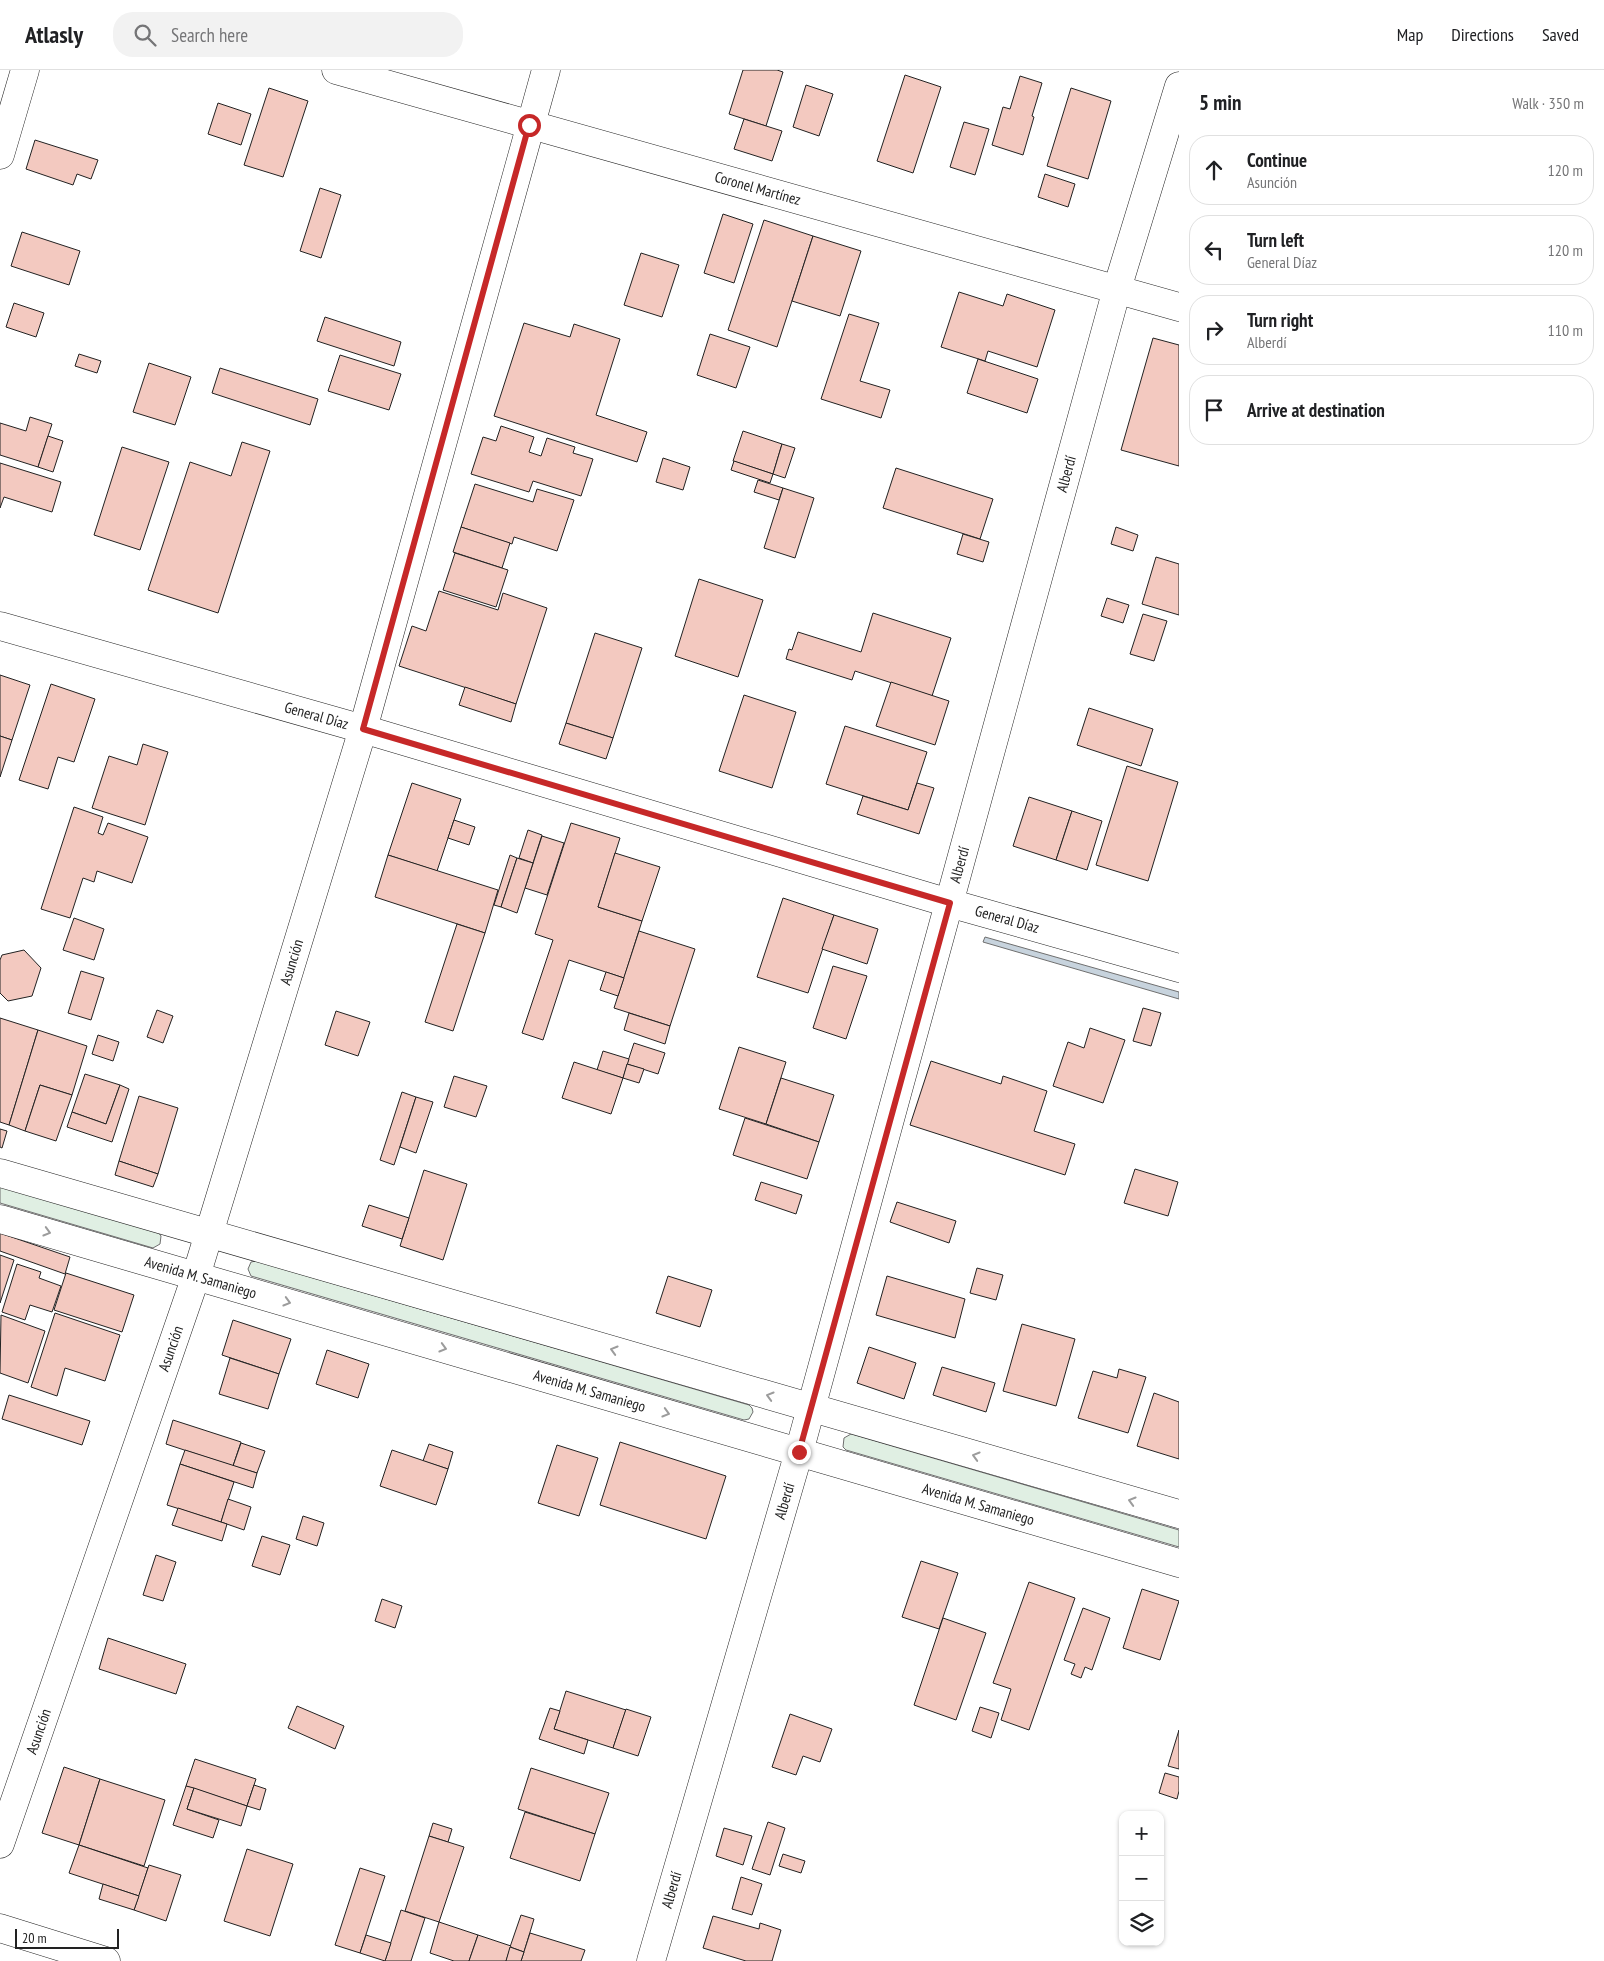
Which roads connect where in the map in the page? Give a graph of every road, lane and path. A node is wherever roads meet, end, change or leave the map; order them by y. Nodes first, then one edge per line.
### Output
1 (25, 70) edge
2 (336, 70) edge
3 (546, 70) edge
4 (1179, 86) edge
5 (529, 125) junction
6 (0, 155) edge
7 (1117, 289) junction
8 (1179, 307) edge
9 (0, 626) edge
10 (363, 729) junction
11 (950, 903) junction
12 (1179, 968) edge
13 (0, 1173) edge
14 (0, 1219) edge
15 (209, 1233) junction
16 (196, 1276) junction
17 (811, 1408) junction
18 (799, 1452) junction
19 (1179, 1514) edge
20 (1179, 1563) edge
21 (0, 1844) edge
22 (0, 1928) edge
23 (106, 1961) edge
24 (651, 1961) edge

1 - 6 street
2 - 5 street, Coronel Martínez
3 - 5 street, Asunción
4 - 7 street, Alberdí
5 - 7 street, Coronel Martínez
5 - 10 street, Asunción
7 - 8 street, Coronel Martínez
7 - 11 street, Alberdí
9 - 10 street, General Díaz
10 - 11 street, General Díaz
10 - 15 street, Asunción
11 - 12 street, General Díaz
11 - 17 street, Alberdí
13 - 15 street
14 -> 16 street, Avenida M. Samaniego
15 - 16 street, Asunción
17 -> 15 street
16 -> 18 street, Avenida M. Samaniego
16 - 21 street, Asunción
17 - 18 street, Alberdí
19 -> 17 street
18 - 20 street, Avenida M. Samaniego
18 - 24 street, Alberdí
22 - 23 street

